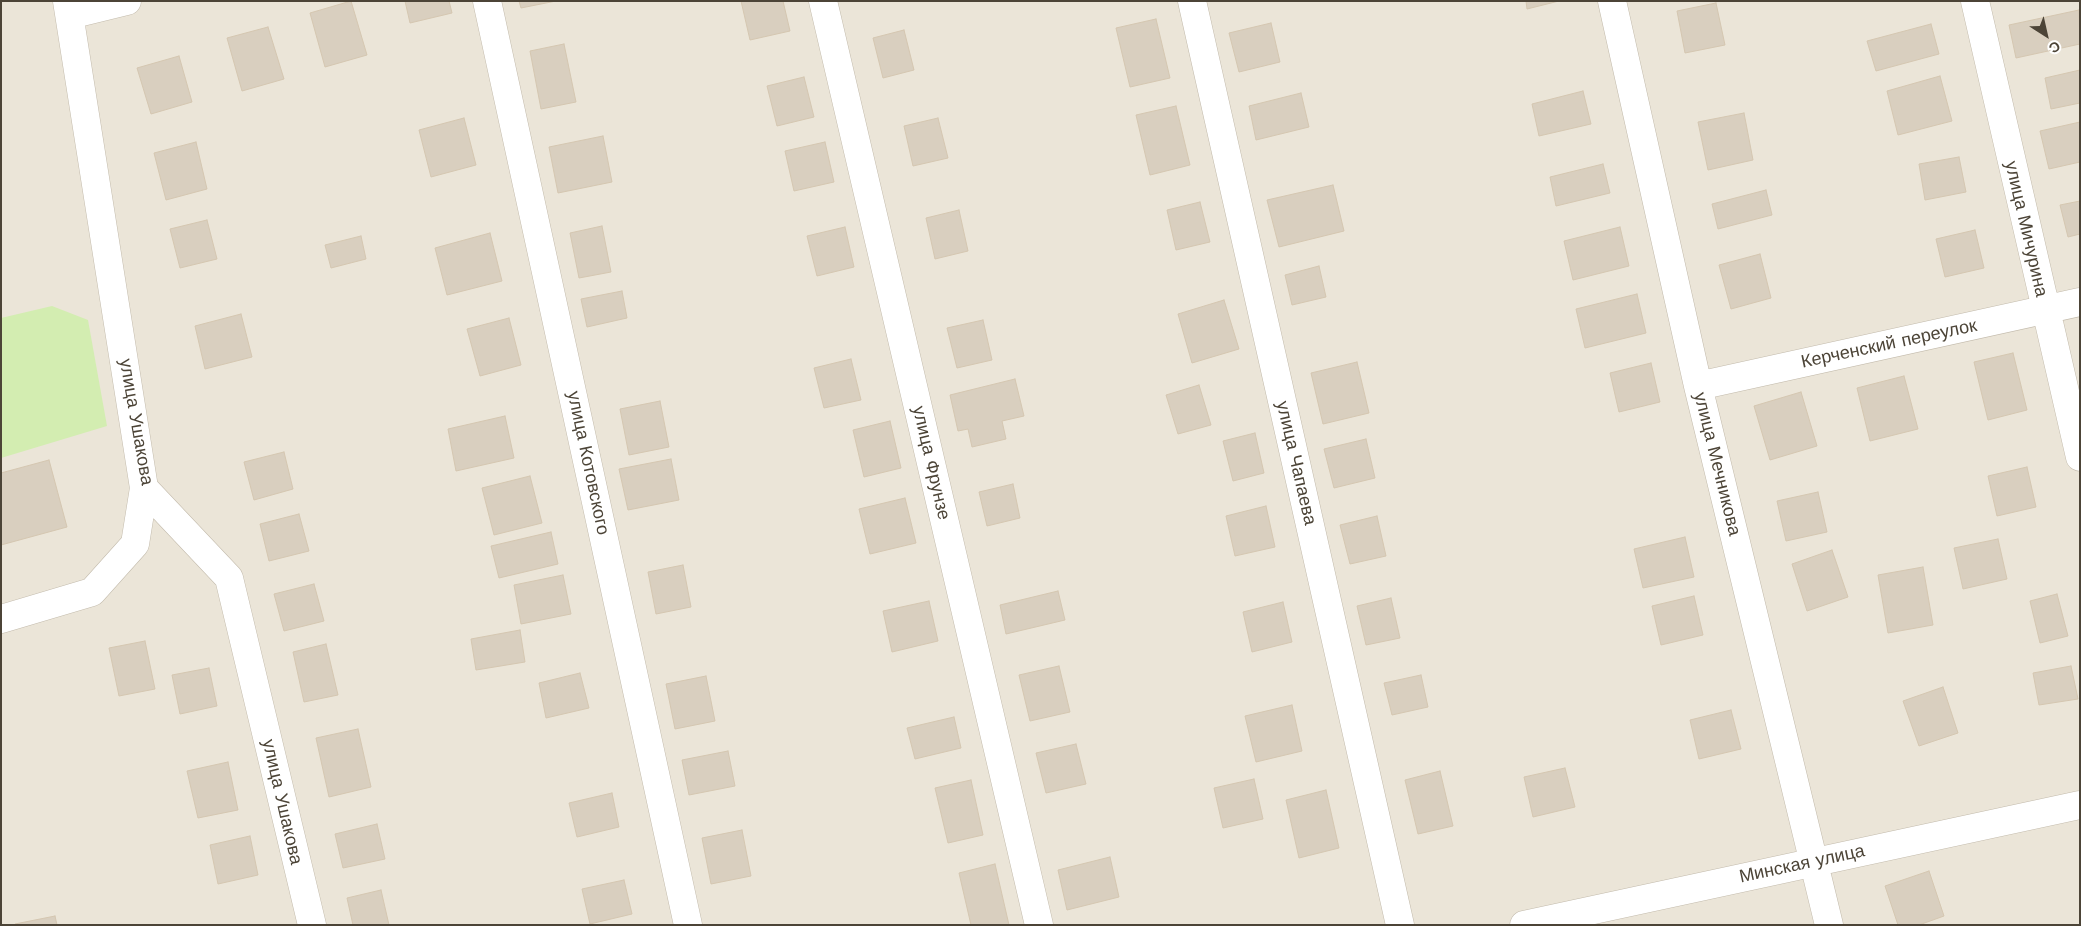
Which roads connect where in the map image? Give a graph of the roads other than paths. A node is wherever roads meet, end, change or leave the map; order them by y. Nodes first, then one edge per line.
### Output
1 (127, 1) edge
2 (487, 1) edge
3 (823, 1) edge
4 (1192, 1) edge
5 (1612, 1) edge
6 (1975, 1) edge
7 (69, 8) edge
8 (2080, 302) edge
9 (2045, 310) junction
10 (1698, 386) junction
11 (2080, 456) edge
12 (144, 488) junction
13 (1, 619) edge
14 (2080, 805) edge
15 (1814, 862) junction
16 (312, 925) edge
17 (688, 925) edge
18 (1039, 925) edge
19 (1400, 925) edge
20 (1524, 925) edge
21 (1829, 925) edge

1 - 7 street
2 - 17 street, улица Котовского
3 - 18 street, улица Фрунзе
4 - 19 street, улица Чапаева
5 - 10 street, улица Мечникова
6 - 9 street, улица Мичурина
7 - 12 street, улица Ушакова
8 - 9 street, Керченский переулок
9 - 10 street, Керченский переулок
9 - 11 street, улица Мичурина
10 - 15 street, улица Мечникова
12 - 13 street
12 - 16 street, улица Ушакова
14 - 15 street, Минская улица
15 - 20 street, Минская улица
15 - 21 street, улица Мечникова

